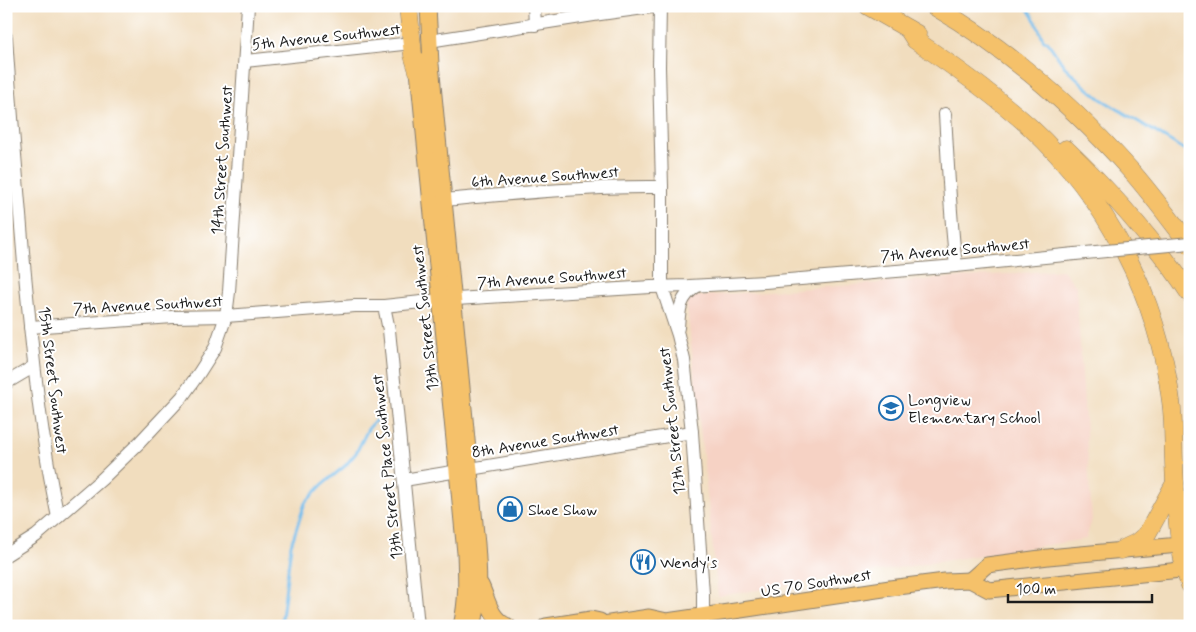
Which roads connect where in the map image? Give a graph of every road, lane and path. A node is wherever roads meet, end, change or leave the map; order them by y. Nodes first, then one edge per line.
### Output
1 (248, 6) edge
2 (408, 6) edge
3 (416, 6) edge
4 (428, 6) edge
5 (534, 6) edge
6 (660, 6) edge
7 (868, 6) edge
8 (934, 6) edge
9 (536, 25) junction
10 (908, 28) junction
11 (6, 37) edge
12 (429, 41) junction
13 (412, 43) junction
14 (244, 61) junction
15 (418, 71) junction
16 (946, 114) dead end
17 (1133, 173) junction
18 (12, 184) edge
19 (662, 186) junction
20 (437, 201) junction
21 (1190, 230) edge
22 (1190, 244) edge
23 (956, 266) junction
24 (697, 286) junction
25 (662, 287) junction
26 (1190, 294) edge
27 (447, 300) junction
28 (384, 306) junction
29 (226, 316) junction
30 (30, 327) junction
31 (678, 335) junction
32 (34, 367) junction
33 (6, 383) edge
34 (692, 432) junction
35 (463, 470) junction
36 (404, 480) junction
37 (1175, 482) junction
38 (58, 517) junction
39 (1185, 544) edge
40 (1121, 550) junction
41 (6, 555) edge
42 (1188, 574) edge
43 (970, 580) junction
44 (480, 583) junction
45 (703, 621) edge
46 (607, 623) junction
47 (664, 623) edge
48 (418, 626) edge
49 (460, 626) edge
50 (473, 626) edge
51 (508, 626) edge
52 (546, 626) edge
53 (590, 626) edge

1 - 14 street, 14th Street Southwest
2 - 13 highway
3 - 15 main road, 13th Street Southwest
4 - 12 main road, 13th Street Southwest
5 - 9 street
6 - 9 street
6 - 19 street, 12th Street Southwest
7 - 10 highway
8 - 17 highway
9 - 12 street
10 - 26 highway
10 - 37 highway
11 - 18 street, 15th Street Southwest
12 - 20 main road, 13th Street Southwest
13 - 14 street, 5th Avenue Southwest
13 - 15 highway
14 - 29 street, 14th Street Southwest
15 - 20 main road, 13th Street Southwest
16 - 23 street
17 - 21 highway
17 - 22 highway
18 - 30 street, 15th Street Southwest
19 - 20 street, 6th Avenue Southwest
19 - 25 street, 12th Street Southwest
20 - 27 main road, 13th Street Southwest
22 - 23 street, 7th Avenue Southwest, bridge
23 - 24 street, 7th Avenue Southwest
24 - 25 street, 7th Avenue Southwest
24 - 31 street
25 - 27 street, 7th Avenue Southwest
25 - 31 street, 12th Street Southwest
27 - 28 street, 7th Avenue Southwest
27 - 35 main road, 13th Street Southwest
28 - 29 street, 7th Avenue Southwest
28 - 36 street, 13th Street Place Southwest
29 - 30 street, 7th Avenue Southwest
29 - 38 street, 14th Street Southwest
30 - 32 street, 15th Street Southwest
31 - 34 street, 12th Street Southwest
32 - 33 street
32 - 38 street, 15th Street Southwest
34 - 35 street, 8th Avenue Southwest
34 - 45 street, 12th Street Southwest
35 - 36 street, 8th Avenue Southwest
35 - 44 main road, 13th Street Southwest
35 - 49 main road, 13th Street Southwest
36 - 48 street, 13th Street Place Southwest
37 - 39 highway
37 - 40 highway
38 - 41 street, 14th Street Southwest
39 - 40 main road
39 - 42 highway
40 - 43 main road
42 - 43 main road, US 70 Southwest
43 - 45 main road, US 70 Southwest
44 - 50 main road, 13th Street Southwest
44 - 51 main road
45 - 47 main road, US 70 Southwest
46 - 47 main road, US 70 Southwest
46 - 52 main road
46 - 53 main road, US 70 Southwest

